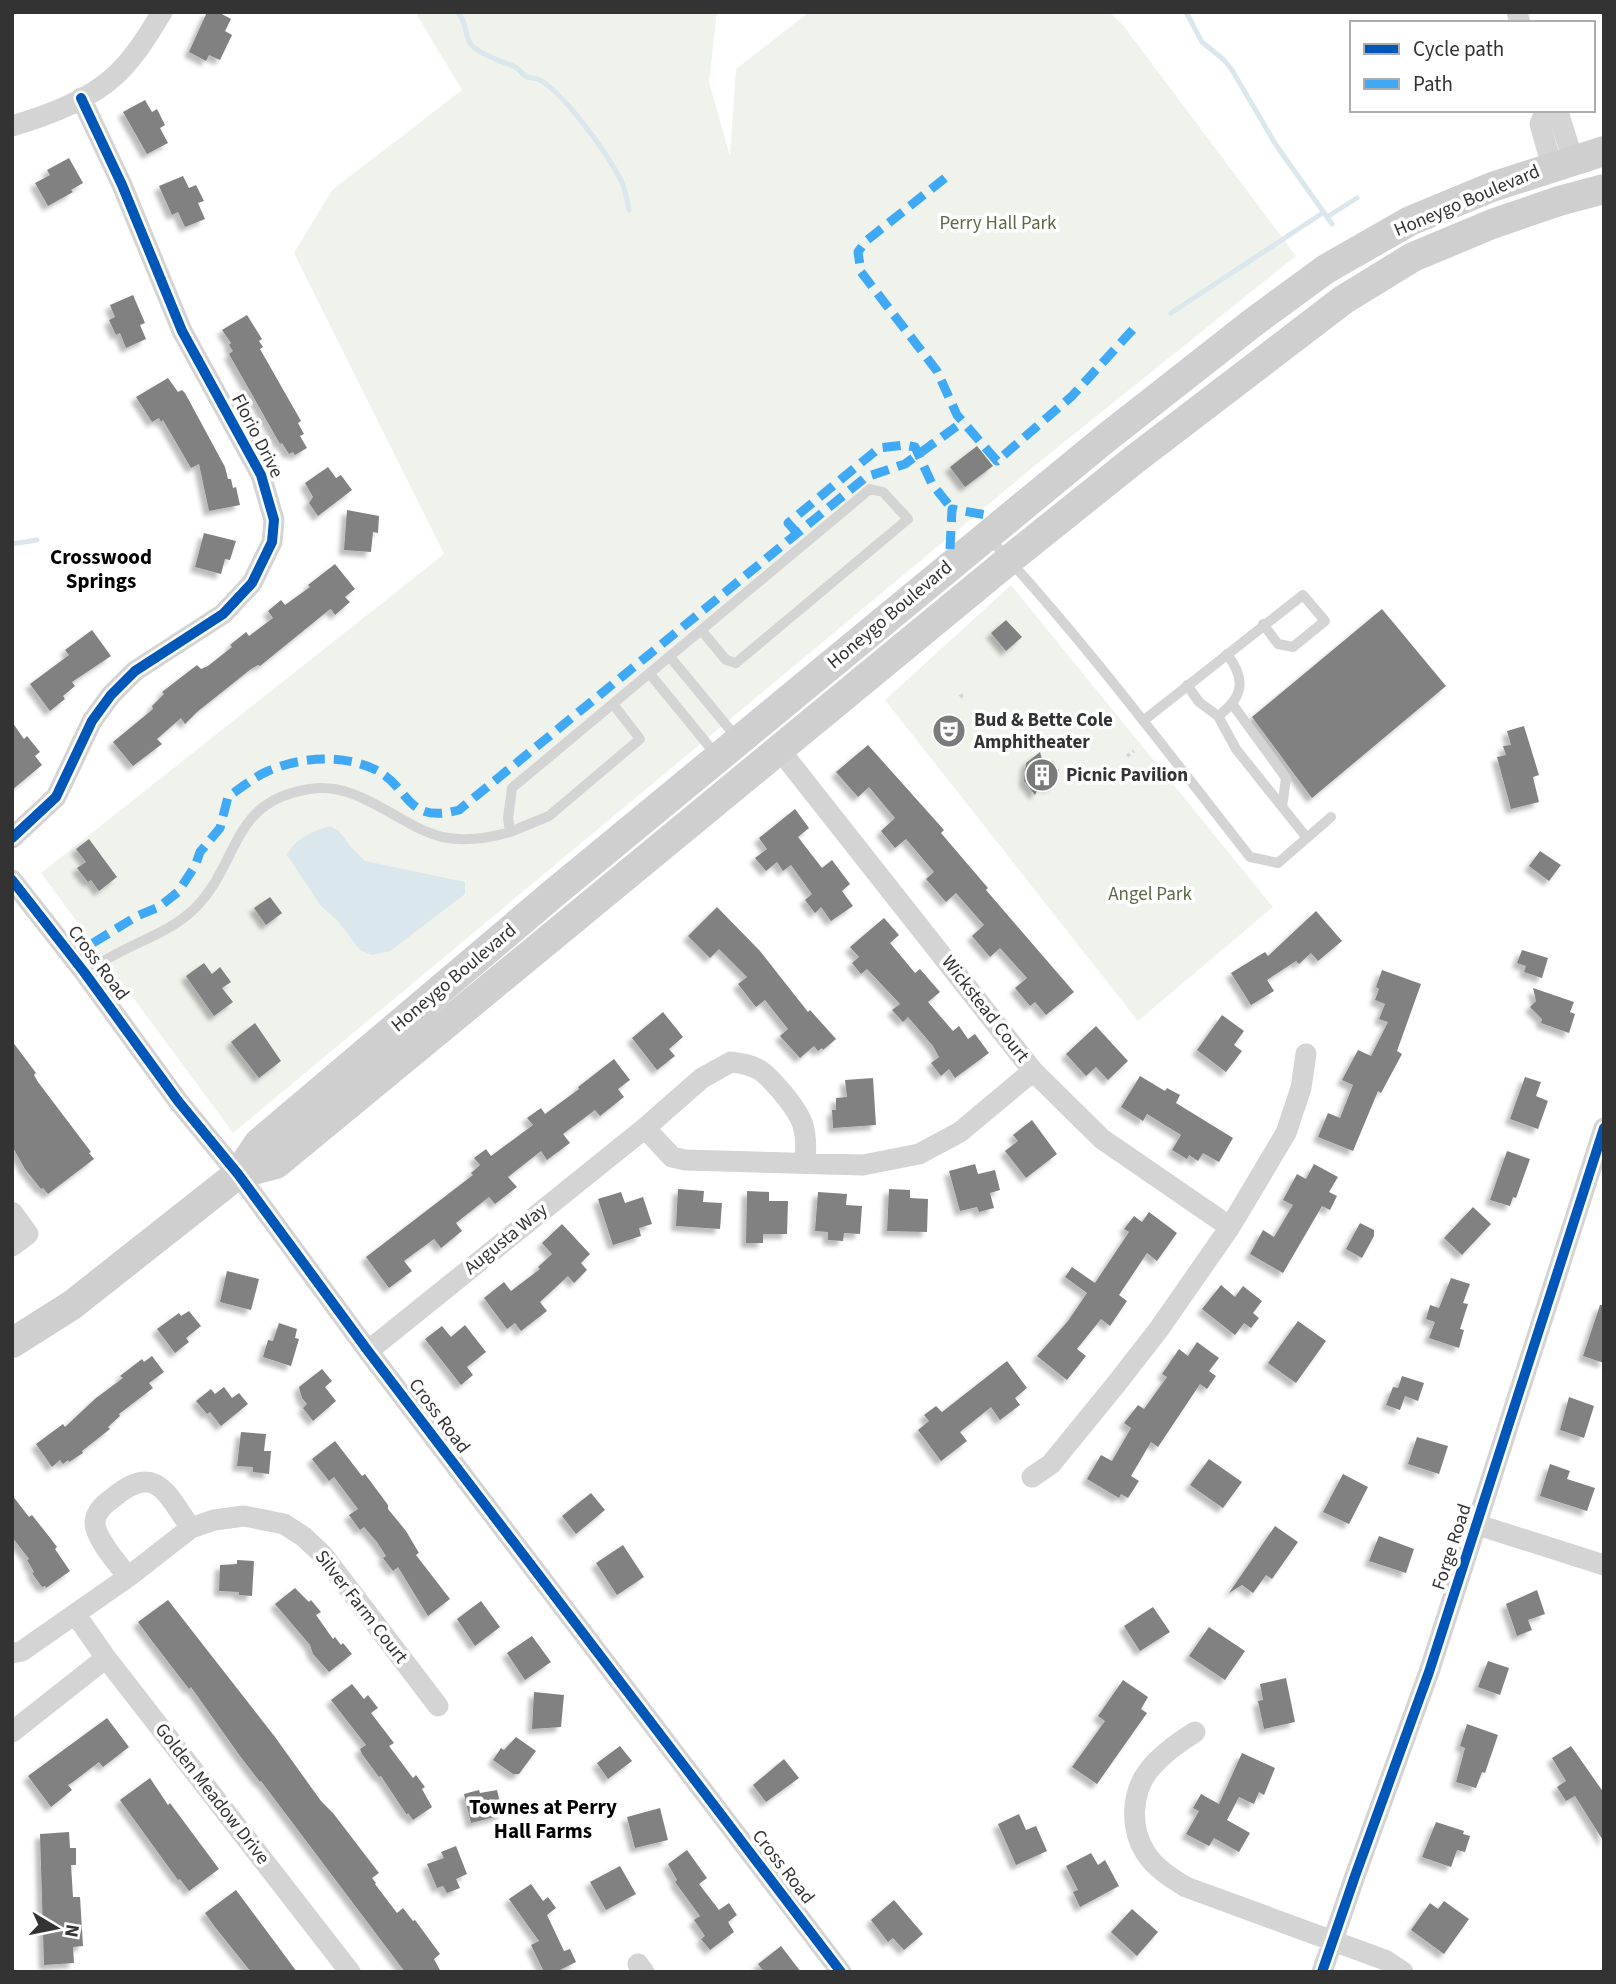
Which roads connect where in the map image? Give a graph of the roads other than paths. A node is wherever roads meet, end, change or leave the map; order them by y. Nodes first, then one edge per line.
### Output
1 (162, 12) edge
2 (81, 99) junction
3 (1550, 112) edge
4 (12, 126) edge
5 (1604, 151) edge
6 (1563, 163) junction
7 (1604, 189) edge
8 (987, 536) junction
9 (1009, 560) junction
10 (1263, 624) junction
11 (702, 631) junction
12 (1227, 654) junction
13 (670, 657) junction
14 (650, 674) junction
15 (1187, 685) junction
16 (613, 705) junction
17 (1233, 705) junction
18 (1218, 716) junction
19 (1143, 721) junction
20 (729, 749) junction
21 (779, 749) junction
22 (1282, 807) junction
23 (1331, 817) dead end
24 (510, 832) junction
25 (12, 838) edge
26 (1307, 838) junction
27 (12, 880) edge
28 (84, 972) junction
29 (1306, 1054) dead end
30 (1033, 1071) junction
31 (645, 1128) junction
32 (1604, 1128) edge
33 (805, 1162) junction
34 (239, 1174) junction
35 (12, 1212) edge
36 (1230, 1227) junction
37 (12, 1245) edge
38 (12, 1343) edge
39 (368, 1351) junction
40 (1032, 1477) dead end
41 (1478, 1525) junction
42 (191, 1528) junction
43 (1604, 1565) edge
44 (128, 1577) junction
45 (76, 1615) junction
46 (12, 1653) edge
47 (106, 1658) junction
48 (438, 1706) dead end
49 (12, 1732) edge
50 (1195, 1732) dead end
51 (1332, 1939) junction
52 (350, 1972) edge
53 (841, 1972) edge
54 (1322, 1972) edge
55 (1403, 1972) edge

1 - 2 street
2 - 4 street
2 - 25 street, Florio Drive
3 - 6 street
5 - 6 main road, Honeygo Boulevard
6 - 8 main road, Honeygo Boulevard
7 - 9 main road, Honeygo Boulevard
8 - 9 lane
8 - 20 main road, Honeygo Boulevard
9 - 19 lane
9 - 21 main road, Honeygo Boulevard
10 - 10 lane
10 - 12 lane
11 - 11 lane
11 - 13 lane
12 - 15 lane
12 - 17 lane
13 - 14 lane
13 - 20 lane
14 - 16 lane
14 - 20 lane
15 - 18 lane
15 - 19 lane
16 - 24 lane
16 - 24 lane
17 - 18 lane
17 - 22 lane
18 - 22 lane
19 - 26 lane
20 - 34 main road, Honeygo Boulevard
21 - 30 street, Wickstead Court
21 - 34 main road, Honeygo Boulevard
22 - 26 lane
23 - 26 lane
24 - 28 lane
27 - 28 street, Cross Road
28 - 34 street, Cross Road
29 - 36 street
30 - 33 street
30 - 36 street, Wickstead Court
31 - 33 street
31 - 33 street, Augusta Way
31 - 39 street, Augusta Way
32 - 41 street, Forge Road
34 - 38 main road, Honeygo Boulevard
34 - 39 street, Cross Road
35 - 37 street
36 - 40 street
39 - 53 street, Cross Road
41 - 43 street
41 - 51 street, Forge Road
42 - 44 street, Silver Farm Court
42 - 44 street
42 - 48 street, Silver Farm Court
44 - 45 street, Silver Farm Court
45 - 46 street, Silver Farm Court
45 - 47 street, Golden Meadow Drive
47 - 49 street
47 - 52 street, Golden Meadow Drive
50 - 51 street
51 - 54 street, Forge Road
51 - 55 street

